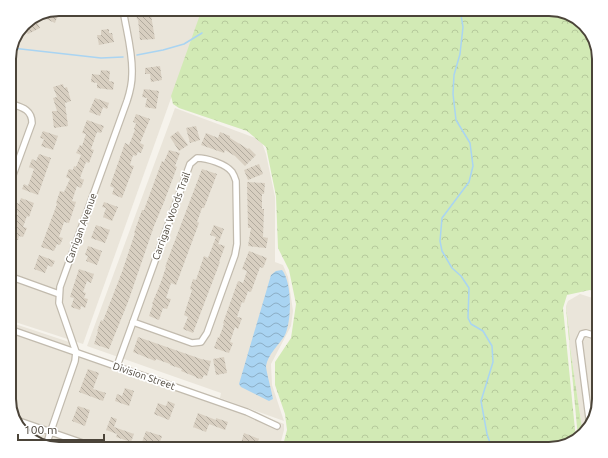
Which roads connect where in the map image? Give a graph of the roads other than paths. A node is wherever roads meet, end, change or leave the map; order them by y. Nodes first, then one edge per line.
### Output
1 (123, 16) edge
2 (16, 105) edge
3 (16, 167) edge
4 (16, 279) edge
5 (59, 294) junction
6 (133, 322) junction
7 (16, 331) edge
8 (592, 335) edge
9 (76, 352) junction
10 (117, 366) junction
11 (591, 410) edge
12 (23, 422) edge
13 (277, 426) dead end
14 (50, 432) junction
15 (47, 440) edge
16 (79, 442) edge

1 - 5 street, Carrigan Avenue
2 - 3 street
4 - 5 street
5 - 9 street, Carrigan Avenue
6 - 6 street, Carrigan Woods Trail
6 - 10 street, Carrigan Woods Trail
7 - 9 street, Division Street
8 - 11 street
9 - 10 street, Division Street
9 - 14 street
10 - 13 street, Division Street
12 - 14 street
14 - 15 street
14 - 16 street

